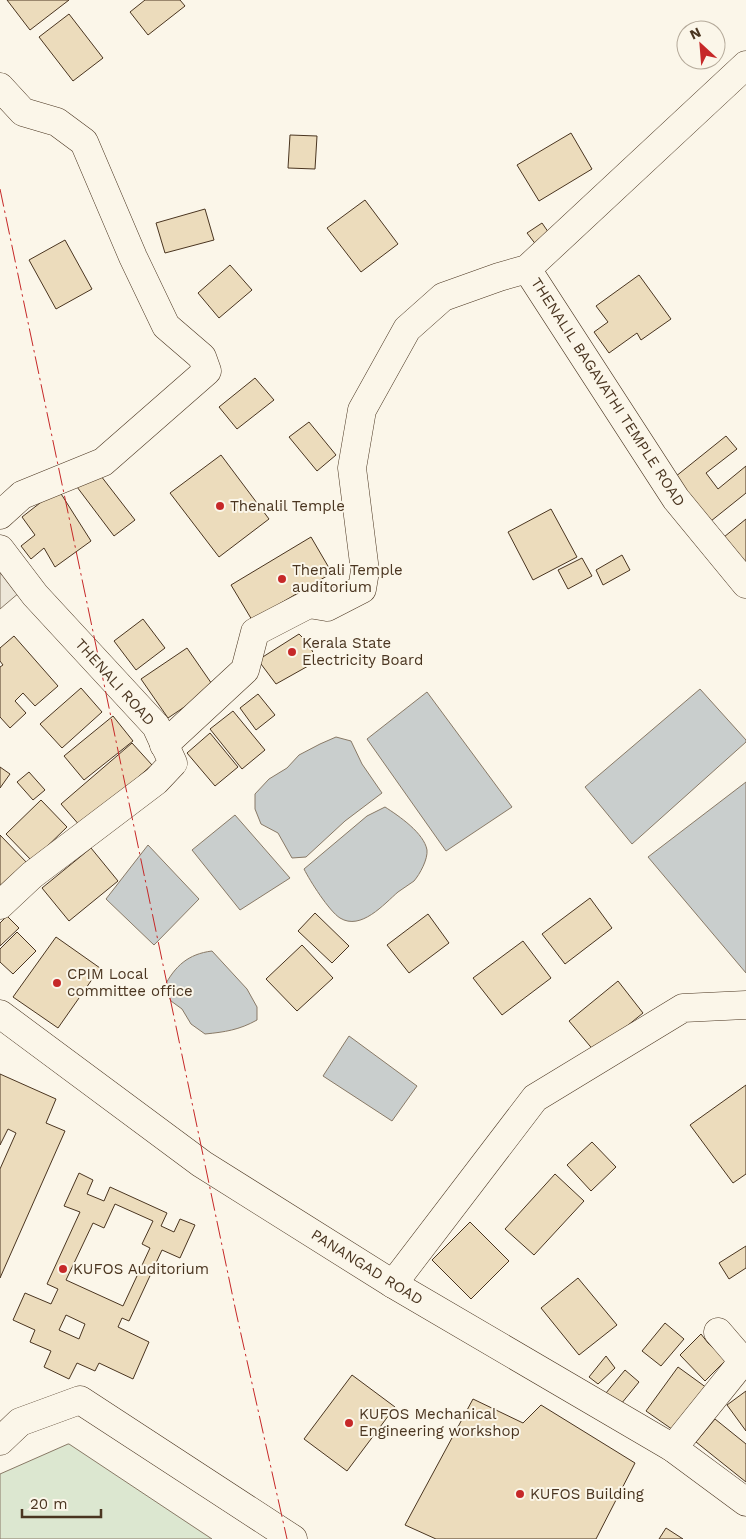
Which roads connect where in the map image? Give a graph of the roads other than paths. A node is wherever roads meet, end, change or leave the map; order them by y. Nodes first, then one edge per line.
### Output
1 (746, 65) edge
2 (0, 87) edge
3 (527, 269) junction
4 (0, 515) edge
5 (0, 549) edge
6 (746, 584) edge
7 (164, 745) junction
8 (0, 905) edge
9 (746, 1005) edge
10 (0, 1014) edge
11 (393, 1284) junction
12 (718, 1332) dead end
13 (744, 1360) edge
14 (0, 1441) edge
15 (673, 1448) junction
16 (746, 1502) edge
17 (293, 1539) edge

1 - 3 street, THENALIL BAGAVATHI TEMPLE ROAD
2 - 4 street
3 - 6 street, THENALIL BAGAVATHI TEMPLE ROAD
3 - 7 street
5 - 7 street, THENALI ROAD
7 - 8 street, THENALI ROAD
9 - 11 street
10 - 11 street, PANANGAD ROAD
11 - 15 street, PANANGAD ROAD
12 - 13 street
13 - 15 street
14 - 17 street
15 - 16 street, PANANGAD ROAD

